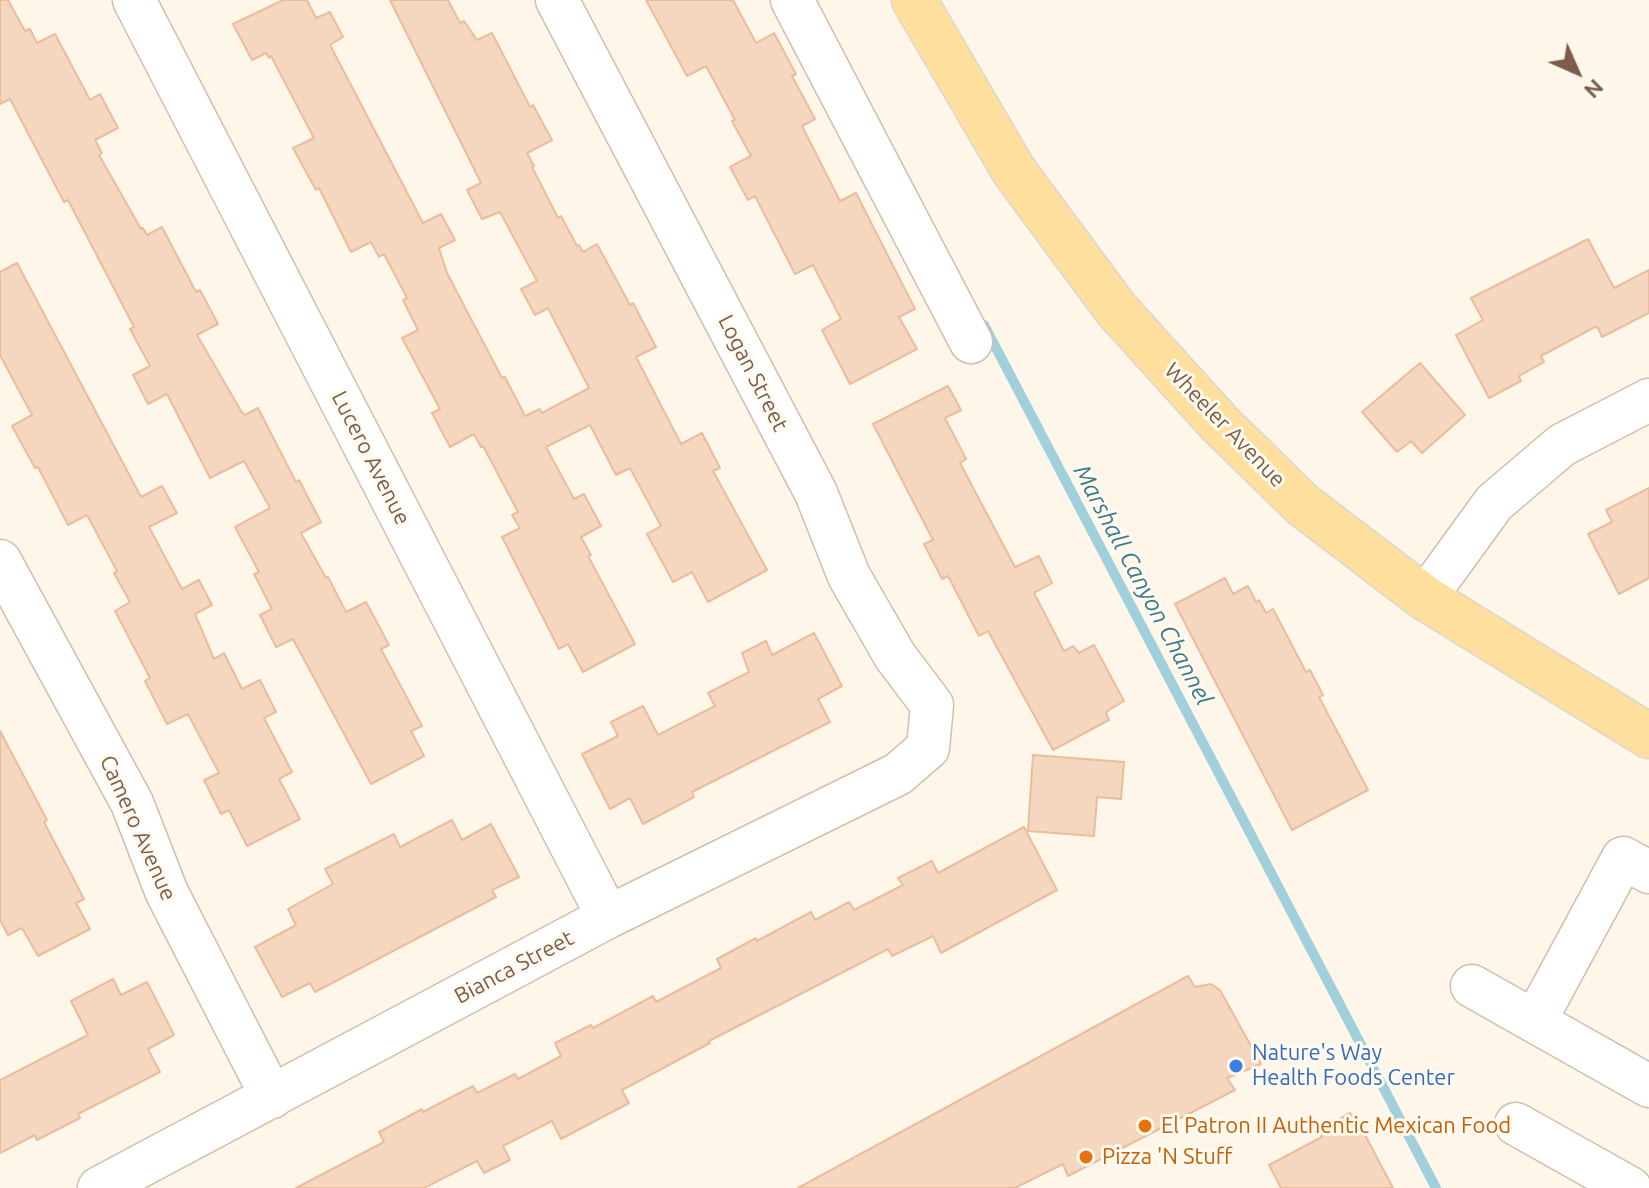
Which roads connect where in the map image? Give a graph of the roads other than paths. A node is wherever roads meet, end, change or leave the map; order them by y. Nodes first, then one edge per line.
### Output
1 (134, 0) edge
2 (557, 0) edge
3 (792, 0) edge
4 (914, 0) edge
5 (971, 342) dead end
6 (1649, 400) edge
7 (0, 561) edge
8 (1425, 598) junction
9 (1649, 736) edge
10 (928, 748) joint
11 (1649, 872) edge
12 (608, 917) junction
13 (1472, 986) dead end
14 (1535, 1021) junction
15 (1649, 1086) edge
16 (272, 1097) junction
17 (1516, 1124) dead end
18 (99, 1188) edge
19 (1630, 1188) edge

1 - 12 street, Lucero Avenue
2 - 10 street, Logan Street
3 - 5 street
4 - 8 main road, Wheeler Avenue
6 - 8 street
7 - 16 street, Camero Avenue
8 - 9 main road, Wheeler Avenue
10 - 12 street, Bianca Street
11 - 14 street
12 - 16 street, Bianca Street
13 - 14 street
14 - 15 street
16 - 18 street, Bianca Street
17 - 19 street

